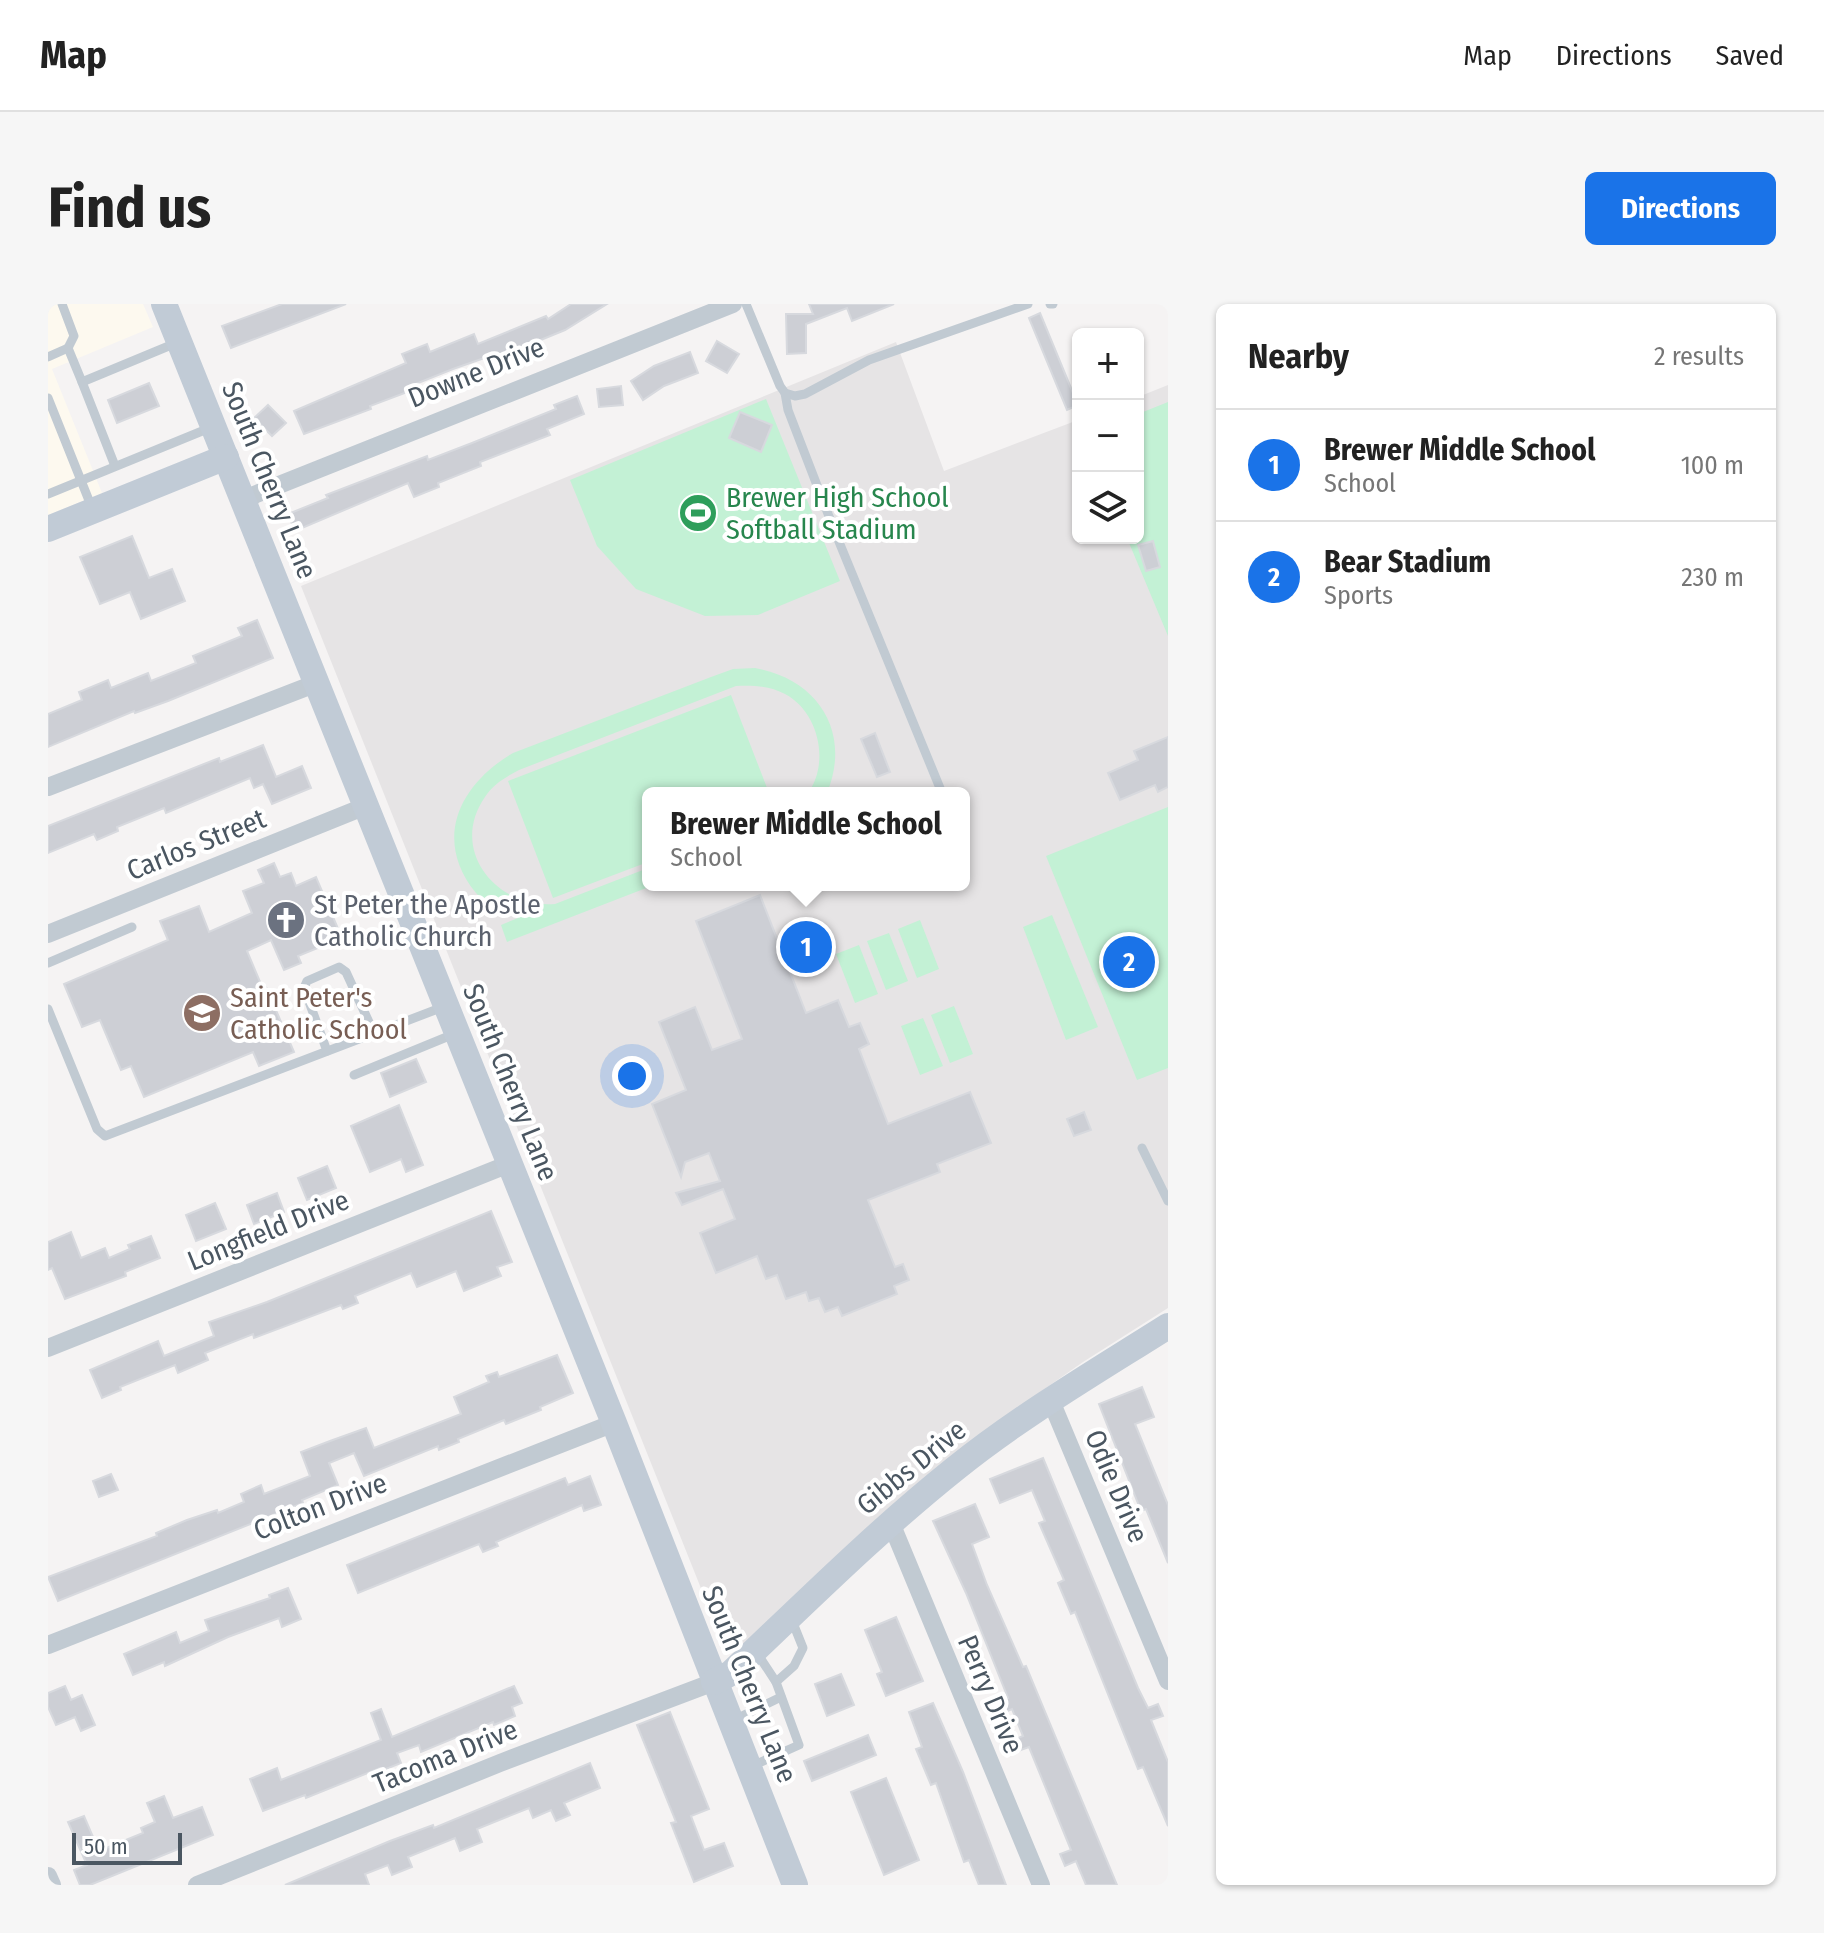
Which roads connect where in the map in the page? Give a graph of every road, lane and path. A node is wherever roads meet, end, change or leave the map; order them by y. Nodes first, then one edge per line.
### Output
1 (62, 304) edge
2 (733, 304) edge
3 (746, 304) edge
4 (1028, 304) edge
5 (172, 306) edge
6 (179, 342) junction
7 (68, 348) junction
8 (48, 357) edge
9 (82, 382) junction
10 (785, 393) junction
11 (48, 398) edge
12 (214, 426) junction
13 (226, 457) junction
14 (115, 466) junction
15 (80, 481) junction
16 (48, 494) edge
17 (245, 504) junction
18 (93, 511) junction
19 (48, 529) edge
20 (317, 683) junction
21 (48, 787) edge
22 (940, 787) edge
23 (366, 806) junction
24 (132, 927) dead end
25 (48, 934) edge
26 (48, 963) edge
27 (446, 1006) junction
28 (49, 1012) edge
29 (457, 1032) junction
30 (374, 1033) junction
31 (327, 1051) junction
32 (354, 1075) dead end
33 (1142, 1148) dead end
34 (509, 1164) junction
35 (1168, 1201) edge
36 (1168, 1326) edge
37 (48, 1348) edge
38 (1051, 1401) junction
39 (614, 1423) junction
40 (891, 1523) junction
41 (791, 1617) junction
42 (48, 1645) edge
43 (755, 1650) junction
44 (1168, 1681) edge
45 (714, 1682) junction
46 (776, 1682) junction
47 (781, 1697) junction
48 (730, 1722) junction
49 (748, 1768) junction
50 (48, 1876) edge
51 (52, 1885) edge
52 (197, 1885) edge
53 (795, 1885) edge
54 (1041, 1885) edge

1 - 7 lane
2 - 17 street, Downe Drive
3 - 10 lane
4 - 10 lane
5 - 6 street, South Cherry Lane
6 - 9 lane
6 - 12 street, South Cherry Lane
7 - 8 lane
7 - 9 lane
9 - 14 lane
10 - 22 lane
11 - 15 lane
12 - 13 street, South Cherry Lane
12 - 14 lane
13 - 17 street, South Cherry Lane
13 - 18 street
14 - 15 lane
15 - 16 lane
15 - 18 lane
17 - 20 street, South Cherry Lane
18 - 19 street
20 - 21 street
20 - 23 street, South Cherry Lane
23 - 25 street, Carlos Street
23 - 27 street, South Cherry Lane
24 - 26 lane
27 - 29 street, South Cherry Lane
27 - 30 lane
28 - 31 lane
29 - 32 lane
29 - 34 street, South Cherry Lane
30 - 31 lane
30 - 31 lane
33 - 35 lane
34 - 37 street, Longfield Drive
34 - 39 street, South Cherry Lane
36 - 38 street, Gibbs Drive
38 - 40 street, Gibbs Drive
38 - 44 street, Odie Drive
39 - 42 street, Colton Drive
39 - 45 street, South Cherry Lane
40 - 41 street, Gibbs Drive
40 - 54 street, Perry Drive
41 - 43 street, Gibbs Drive
41 - 46 lane
43 - 45 street, Gibbs Drive
43 - 46 lane
45 - 48 street, South Cherry Lane
45 - 52 street, Tacoma Drive
46 - 47 lane
47 - 48 lane
47 - 49 lane
48 - 49 street, South Cherry Lane
49 - 53 street, South Cherry Lane
50 - 51 street

